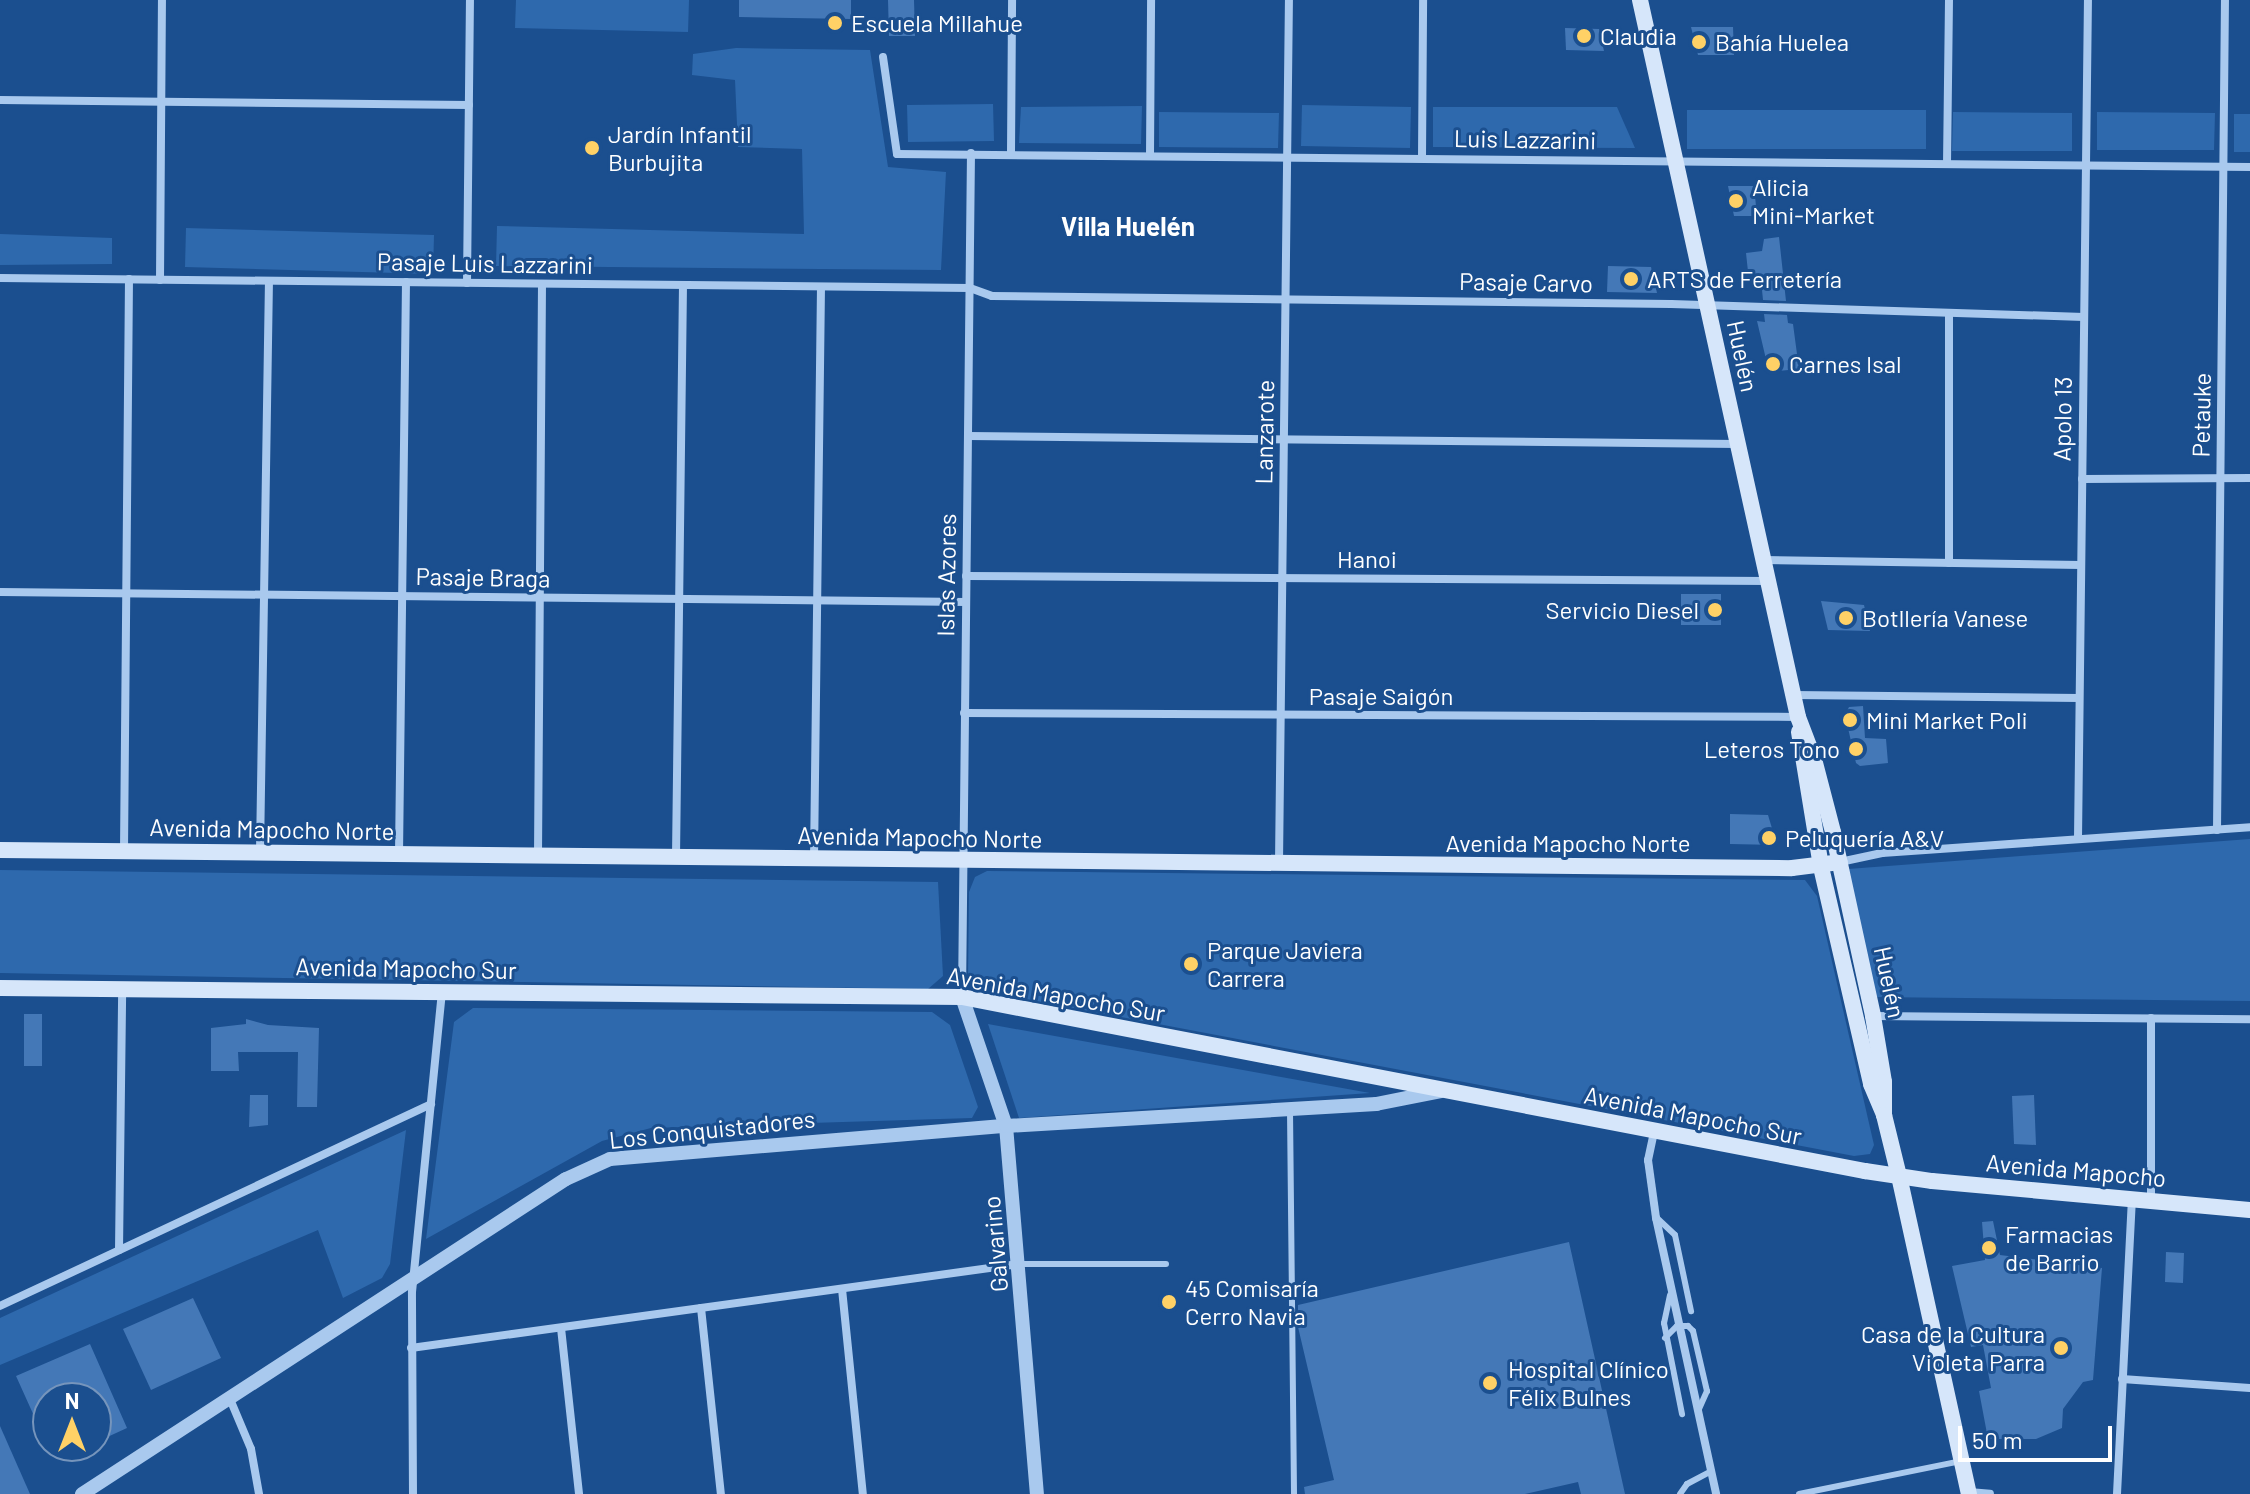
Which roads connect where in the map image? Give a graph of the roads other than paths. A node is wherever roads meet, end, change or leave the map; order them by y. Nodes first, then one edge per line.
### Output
1 (162, 0) edge
2 (470, 0) edge
3 (1012, 0) edge
4 (1151, 0) edge
5 (1289, 0) edge
6 (1423, 0) edge
7 (1640, 0) edge
8 (1949, 0) edge
9 (2088, 0) edge
10 (2225, 0) edge
11 (883, 57) dead end
12 (0, 100) edge
13 (161, 102) junction
14 (469, 105) junction
15 (971, 153) junction
16 (1011, 153) junction
17 (1150, 155) junction
18 (1287, 156) junction
19 (1422, 158) junction
20 (1675, 160) junction
21 (1947, 164) junction
22 (2086, 165) junction
23 (2223, 167) junction
24 (2250, 167) edge
25 (0, 278) edge
26 (129, 279) junction
27 (160, 280) junction
28 (269, 281) junction
29 (406, 282) junction
30 (467, 283) junction
31 (542, 284) junction
32 (683, 285) junction
33 (821, 287) junction
34 (970, 288) junction
35 (1285, 299) junction
36 (1707, 306) junction
37 (1949, 314) junction
38 (2084, 317) junction
39 (968, 436) junction
40 (1284, 439) junction
41 (1737, 444) junction
42 (2220, 478) junction
43 (2250, 478) edge
44 (2082, 479) junction
45 (1763, 560) junction
46 (1949, 563) junction
47 (2081, 565) junction
48 (966, 576) junction
49 (1282, 578) junction
50 (1768, 581) junction
51 (0, 592) edge
52 (126, 593) junction
53 (264, 595) junction
54 (402, 596) junction
55 (540, 598) junction
56 (679, 599) junction
57 (817, 600) junction
58 (966, 602) junction
59 (1793, 695) junction
60 (2079, 698) junction
61 (964, 713) junction
62 (1281, 716) junction
63 (1798, 720) junction
64 (2250, 827) edge
65 (2217, 830) junction
66 (2078, 839) junction
67 (0, 850) edge
68 (124, 852) junction
69 (260, 853) junction
70 (399, 855) junction
71 (538, 857) junction
72 (676, 858) junction
73 (814, 860) junction
74 (963, 861) junction
75 (1840, 862) junction
76 (1279, 864) junction
77 (1821, 867) junction
78 (0, 988) edge
79 (122, 990) junction
80 (442, 993) junction
81 (962, 997) junction
82 (1873, 1016) junction
83 (2151, 1018) junction
84 (2250, 1019) edge
85 (1441, 1091) junction
86 (431, 1104) junction
87 (1290, 1111) junction
88 (1884, 1115) junction
89 (1006, 1126) junction
90 (1654, 1132) junction
91 (1899, 1176) junction
92 (2132, 1199) junction
93 (2151, 1201) junction
94 (2250, 1210) edge
95 (1656, 1218) junction
96 (119, 1250) junction
97 (1019, 1264) junction
98 (1166, 1264) dead end
99 (413, 1279) junction
100 (842, 1289) junction
101 (1670, 1295) junction
102 (0, 1306) edge
103 (701, 1308) junction
104 (1691, 1311) dead end
105 (1677, 1326) junction
106 (561, 1328) junction
107 (1665, 1338) junction
108 (411, 1348) junction
109 (2122, 1379) junction
110 (2250, 1388) edge
111 (230, 1399) junction
112 (1697, 1412) junction
113 (1682, 1414) dead end
114 (1961, 1461) junction
115 (1711, 1471) junction
116 (1856, 1482) junction
117 (102, 1488) edge
118 (1968, 1493) edge
119 (82, 1494) edge
120 (259, 1494) edge
121 (413, 1494) edge
122 (579, 1494) edge
123 (721, 1494) edge
124 (863, 1494) edge
125 (1037, 1494) edge
126 (1294, 1494) edge
127 (1680, 1494) edge
128 (1716, 1494) edge
129 (1799, 1494) edge
130 (1859, 1494) edge
131 (1990, 1494) edge
132 (2117, 1494) edge

1 - 13 street
2 - 14 street
3 - 16 street
4 - 17 street
5 - 18 street, Lanzarote
6 - 19 street
7 - 20 main road, Huelén
8 - 21 street
9 - 22 street, Apolo 13
10 - 23 street, Petauke
11 - 15 street, Luis Lazzarini
12 - 13 street
13 - 14 street
13 - 27 street
14 - 30 street
15 - 16 street, Luis Lazzarini
15 - 34 street, Islas Azores
16 - 17 street, Luis Lazzarini
17 - 18 street, Luis Lazzarini
18 - 19 street, Luis Lazzarini
18 - 35 street, Lanzarote
19 - 20 street, Luis Lazzarini
20 - 21 street, Luis Lazzarini
20 - 36 main road, Huelén
21 - 22 street, Luis Lazzarini
22 - 23 street, Luis Lazzarini
22 - 38 street, Apolo 13
23 - 24 street, Luis Lazzarini
23 - 42 street, Petauke
25 - 26 street, Pasaje Luis Lazzarini
26 - 27 street, Pasaje Luis Lazzarini
26 - 52 street
27 - 28 street, Pasaje Luis Lazzarini
28 - 29 street, Pasaje Luis Lazzarini
28 - 53 street
29 - 30 street, Pasaje Luis Lazzarini
29 - 54 street
30 - 31 street, Pasaje Luis Lazzarini
31 - 32 street, Pasaje Luis Lazzarini
31 - 55 street
32 - 33 street, Pasaje Luis Lazzarini
32 - 56 street
33 - 34 street, Pasaje Luis Lazzarini
33 - 57 street
34 - 35 street, Pasaje Carvo
34 - 39 street, Islas Azores
35 - 36 street, Pasaje Carvo
35 - 40 street, Lanzarote
36 - 37 street, Pasaje Carvo
36 - 41 main road, Huelén
37 - 38 street, Pasaje Carvo
37 - 46 street
38 - 44 street, Apolo 13
39 - 40 street
39 - 48 street, Islas Azores
40 - 41 street
40 - 49 street, Lanzarote
41 - 45 main road, Huelén
42 - 43 street
42 - 44 street
42 - 65 street, Petauke
44 - 47 street, Apolo 13
45 - 46 street
45 - 50 main road, Huelén
46 - 47 street
47 - 60 street, Apolo 13
48 - 49 street, Hanoi
48 - 58 street, Islas Azores
49 - 50 street, Hanoi
49 - 62 street, Lanzarote
50 - 59 main road, Huelén
51 - 52 street, Pasaje Braga
52 - 53 street, Pasaje Braga
52 - 68 street
53 - 54 street, Pasaje Braga
53 - 69 street
54 - 55 street, Pasaje Braga
54 - 70 street
55 - 56 street, Pasaje Braga
55 - 71 street
56 - 57 street, Pasaje Braga
56 - 72 street
57 - 58 street, Pasaje Braga
57 - 73 street
58 - 61 street, Islas Azores
59 - 60 street
59 - 63 main road, Huelén
60 - 66 street, Apolo 13
61 - 62 street, Pasaje Saigón
61 - 74 street, Islas Azores
62 - 63 street, Pasaje Saigón
62 - 76 street, Lanzarote
63 - 75 main road, Huelén
63 - 77 main road, Huelén
64 - 65 street
65 - 66 street
66 - 75 street
67 - 68 main road, Avenida Mapocho Norte
68 - 69 main road, Avenida Mapocho Norte
69 - 70 main road, Avenida Mapocho Norte
70 - 71 main road, Avenida Mapocho Norte
71 - 72 main road, Avenida Mapocho Norte
72 - 73 main road, Avenida Mapocho Norte
73 - 74 main road, Avenida Mapocho Norte
74 - 76 main road, Avenida Mapocho Norte
74 - 81 street, Islas Azores
75 - 77 main road, Avenida Mapocho Norte
75 - 82 main road, Huelén
76 - 77 main road, Avenida Mapocho Norte
77 - 88 main road, Huelén
78 - 79 main road, Avenida Mapocho Sur
79 - 80 main road, Avenida Mapocho Sur
79 - 96 street
80 - 81 main road, Avenida Mapocho Sur
80 - 86 street
81 - 85 main road, Avenida Mapocho Sur
81 - 89 street, Galvarino
82 - 83 street
82 - 88 main road, Huelén
83 - 84 street
83 - 93 street
85 - 87 street, Los Conquistadores
85 - 90 main road, Avenida Mapocho Sur
86 - 96 street
86 - 99 street
87 - 89 street, Los Conquistadores
87 - 126 lane
88 - 91 main road, Huelén
89 - 97 street, Galvarino
89 - 99 street, Los Conquistadores
90 - 91 main road, Avenida Mapocho Sur
90 - 95 street
91 - 92 main road, Avenida Mapocho
91 - 114 main road, Huelén
92 - 93 main road, Avenida Mapocho
92 - 109 street
93 - 94 main road, Avenida Mapocho
95 - 101 street
95 - 104 lane
96 - 102 street
97 - 98 lane
97 - 100 street
97 - 125 street, Galvarino
99 - 108 street
99 - 111 street, Los Conquistadores
100 - 103 street
100 - 124 street
101 - 105 street
101 - 107 lane
103 - 106 street
103 - 123 street
105 - 107 lane
105 - 112 street
105 - 112 lane
106 - 108 street
106 - 122 street
107 - 113 lane
108 - 121 street
109 - 110 street
109 - 132 street
111 - 117 street, Los Conquistadores
111 - 120 street
112 - 115 street
114 - 116 lane
114 - 118 main road, Huelén
115 - 127 lane
115 - 128 street
116 - 129 lane
116 - 130 lane
117 - 119 street, Los Conquistadores
118 - 131 street

